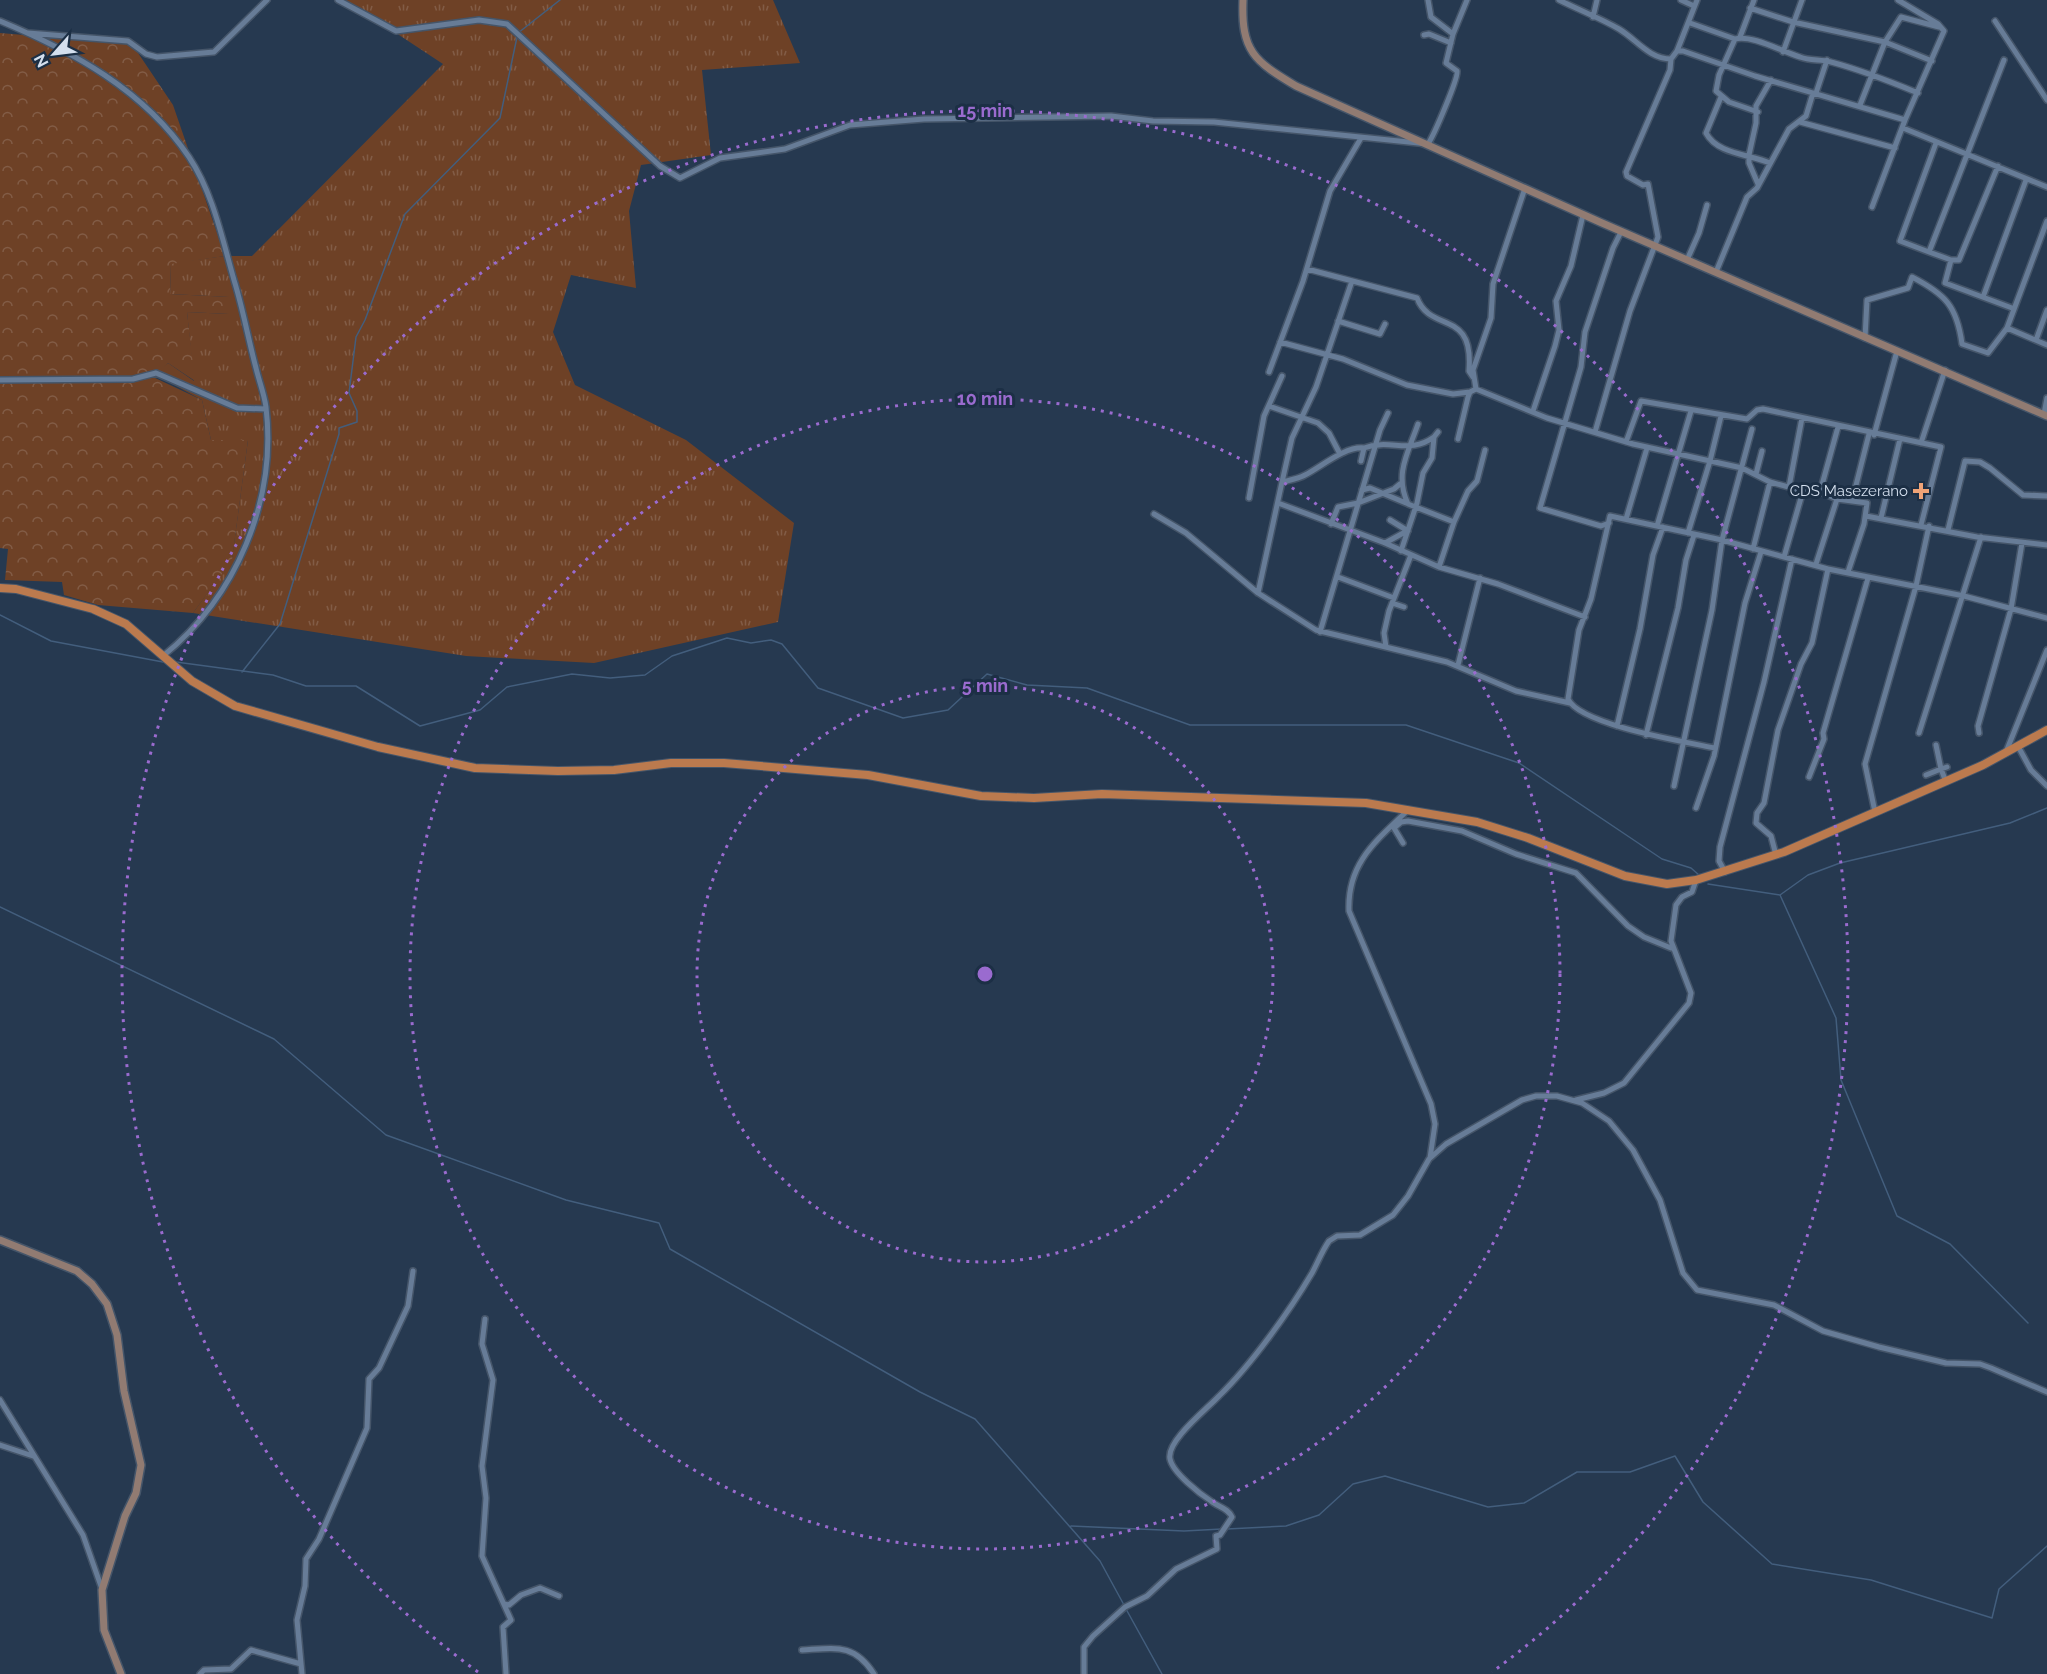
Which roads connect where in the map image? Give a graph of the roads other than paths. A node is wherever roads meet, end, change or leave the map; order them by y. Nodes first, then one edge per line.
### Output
1 (267, 0) edge
2 (338, 0) edge
3 (1243, 0) edge
4 (1428, 0) edge
5 (1467, 0) edge
6 (1559, 0) edge
7 (1597, 0) edge
8 (1681, 0) edge
9 (1697, 0) edge
10 (1754, 0) edge
11 (1802, 0) edge
12 (1898, 0) edge
13 (1694, 6) junction
14 (1750, 8) junction
15 (1593, 17) junction
16 (0, 21) edge
17 (1995, 21) dead end
18 (1792, 22) junction
19 (1690, 23) junction
20 (1943, 29) junction
21 (23, 33) junction
22 (1453, 34) junction
23 (1424, 35) dead end
24 (1737, 38) junction
25 (1885, 42) junction
26 (1451, 43) junction
27 (1677, 51) junction
28 (1783, 52) junction
29 (1671, 59) junction
30 (1827, 60) junction
31 (2004, 60) dead end
32 (1932, 61) junction
33 (1725, 65) junction
34 (1872, 74) junction
35 (1771, 80) junction
36 (1815, 93) junction
37 (1918, 93) junction
38 (1721, 97) junction
39 (2047, 100) edge
40 (1860, 105) junction
41 (1758, 112) junction
42 (1905, 120) junction
43 (1800, 122) junction
44 (1903, 128) junction
45 (1361, 138) junction
46 (1936, 142) junction
47 (1428, 144) junction
48 (1895, 148) junction
49 (1749, 154) junction
50 (1968, 155) junction
51 (1770, 163) junction
52 (1998, 166) junction
53 (2026, 180) junction
54 (1758, 184) junction
55 (2047, 187) edge
56 (1525, 188) junction
57 (1707, 205) dead end
58 (1872, 207) dead end
59 (1583, 215) junction
60 (2047, 221) edge
61 (1621, 232) junction
62 (1655, 246) junction
63 (1929, 252) junction
64 (1687, 260) junction
65 (1951, 260) junction
66 (1306, 269) junction
67 (1716, 272) junction
68 (1352, 281) junction
69 (1983, 297) junction
70 (2012, 308) junction
71 (2047, 310) edge
72 (1338, 321) junction
73 (1385, 324) dead end
74 (2007, 328) junction
75 (1865, 338) junction
76 (2036, 340) junction
77 (1280, 342) junction
78 (2047, 345) edge
79 (1897, 351) junction
80 (1325, 355) junction
81 (1945, 370) junction
82 (1269, 372) dead end
83 (1282, 376) dead end
84 (1473, 377) junction
85 (0, 380) edge
86 (1473, 391) junction
87 (2047, 398) edge
88 (1269, 406) junction
89 (266, 409) junction
90 (1533, 411) junction
91 (1691, 411) junction
92 (1388, 413) dead end
93 (2045, 415) edge
94 (1301, 416) junction
95 (1721, 416) junction
96 (1803, 418) junction
97 (1564, 423) junction
98 (1418, 424) dead end
99 (1838, 427) junction
100 (1752, 429) dead end
101 (1594, 432) junction
102 (1872, 434) junction
103 (1458, 439) dead end
104 (1900, 439) junction
105 (1626, 442) junction
106 (1921, 443) junction
107 (1377, 444) junction
108 (1364, 448) junction
109 (1410, 448) junction
110 (1647, 448) junction
111 (1485, 450) dead end
112 (1762, 451) dead end
113 (1340, 454) junction
114 (1678, 454) junction
115 (1361, 461) dead end
116 (1710, 461) junction
117 (1742, 468) junction
118 (1756, 474) junction
119 (1282, 482) junction
120 (1770, 482) junction
121 (1400, 484) junction
122 (1790, 487) junction
123 (1362, 490) junction
124 (1803, 491) junction
125 (1820, 492) junction
126 (1383, 493) junction
127 (2047, 496) edge
128 (1249, 498) dead end
129 (1837, 499) junction
130 (1852, 501) junction
131 (1278, 503) junction
132 (1358, 503) junction
133 (1408, 504) junction
134 (1414, 507) junction
135 (1154, 514) dead end
136 (1866, 516) junction
137 (1626, 519) junction
138 (1881, 519) junction
139 (1390, 520) dead end
140 (1454, 522) junction
141 (1609, 523) junction
142 (1331, 524) junction
143 (1921, 525) junction
144 (1929, 526) junction
145 (1660, 527) junction
146 (1350, 530) junction
147 (1948, 530) junction
148 (1408, 531) junction
149 (1688, 533) junction
150 (1694, 535) junction
151 (1981, 537) junction
152 (1722, 540) junction
153 (1385, 543) junction
154 (2022, 543) junction
155 (2047, 545) edge
156 (1753, 549) junction
157 (1401, 551) junction
158 (1761, 552) junction
159 (1411, 555) junction
160 (1784, 557) junction
161 (1792, 559) junction
162 (1816, 564) junction
163 (1439, 567) junction
164 (1828, 569) junction
165 (1848, 573) junction
166 (1338, 577) junction
167 (1480, 578) junction
168 (1868, 578) junction
169 (1916, 586) junction
170 (0, 588) edge
171 (1258, 593) junction
172 (1964, 596) junction
173 (1393, 600) junction
174 (1404, 607) dead end
175 (2011, 609) junction
176 (1585, 616) junction
177 (2047, 618) edge
178 (1320, 632) junction
179 (1386, 647) junction
180 (2047, 650) edge
181 (163, 656) junction
182 (1458, 666) junction
183 (1570, 703) junction
184 (1617, 726) junction
185 (2047, 730) edge
186 (1919, 733) dead end
187 (1979, 733) dead end
188 (1646, 735) junction
189 (1684, 742) junction
190 (1936, 745) dead end
191 (1716, 748) junction
192 (2019, 748) junction
193 (2005, 754) junction
194 (1944, 768) junction
195 (1926, 775) dead end
196 (1809, 777) dead end
197 (1946, 782) junction
198 (1674, 786) dead end
199 (2047, 786) edge
200 (1696, 808) dead end
201 (1408, 809) junction
202 (1875, 812) junction
203 (1403, 843) dead end
204 (1776, 855) junction
205 (1725, 872) junction
206 (1696, 880) junction
207 (1671, 948) junction
208 (1576, 1100) junction
209 (1429, 1159) junction
210 (0, 1240) edge
211 (413, 1271) dead end
212 (485, 1319) dead end
213 (2047, 1392) edge
214 (0, 1400) edge
215 (0, 1445) edge
216 (34, 1456) junction
217 (102, 1590) junction
218 (559, 1596) dead end
219 (502, 1603) junction
220 (802, 1650) dead end
221 (301, 1664) junction
222 (122, 1673) edge
223 (200, 1674) edge
224 (302, 1674) edge
225 (506, 1674) edge
226 (874, 1674) edge
227 (1084, 1674) edge

1 - 21 street
2 - 45 street
3 - 47 main road
4 - 22 street
5 - 22 street
6 - 15 street
7 - 15 street
8 - 13 street
9 - 13 street
10 - 14 street
11 - 18 street
12 - 20 street
13 - 19 street
14 - 18 street
14 - 24 street
15 - 29 street
16 - 21 street
17 - 39 street
18 - 25 street
18 - 28 street
19 - 24 street
19 - 27 street
20 - 25 street
20 - 32 street
21 - 89 street
22 - 26 street
23 - 26 street
24 - 28 street
24 - 33 street
25 - 32 street
25 - 34 street
26 - 47 street
27 - 29 street
27 - 33 street
28 - 30 street
29 - 62 street
30 - 34 street
30 - 36 street
31 - 50 street
32 - 37 street
33 - 35 street
33 - 38 street
34 - 37 street
34 - 40 street
35 - 36 street
35 - 41 street
36 - 40 street
36 - 43 street
37 - 42 street
38 - 41 street
38 - 49 street
40 - 42 street
41 - 49 street
42 - 44 street
43 - 48 street
43 - 51 street
44 - 46 street
44 - 48 street
45 - 47 street
45 - 66 street
46 - 50 street
46 - 63 street
47 - 56 main road
48 - 58 street
49 - 51 street
49 - 54 street
50 - 52 street
50 - 63 street
51 - 54 street
52 - 53 street
52 - 65 street
53 - 55 street
53 - 69 street
54 - 67 street
56 - 59 main road
56 - 84 street
57 - 64 street
59 - 61 main road
59 - 90 street
60 - 70 street
61 - 62 main road
61 - 97 street
62 - 64 main road
62 - 101 street
63 - 65 street
64 - 67 main road
65 - 69 street
66 - 68 street
66 - 77 street
67 - 75 main road
68 - 72 street
68 - 84 street
69 - 70 street
70 - 74 street
71 - 76 street
72 - 73 street
72 - 80 street
74 - 75 street
74 - 76 street
75 - 79 main road
76 - 78 street
77 - 80 street
77 - 82 street
79 - 81 main road
79 - 102 street
80 - 86 street
80 - 94 street
81 - 93 main road
81 - 106 street
83 - 88 street
84 - 86 street
85 - 89 street
86 - 90 street
86 - 103 street
87 - 93 street
88 - 94 street
88 - 128 street
89 - 181 street
90 - 97 street
91 - 95 street
91 - 105 street
91 - 114 street
92 - 107 street
94 - 113 street
94 - 119 street
95 - 96 street
95 - 116 street
96 - 99 street
96 - 122 street
97 - 101 street
97 - 141 street
98 - 109 street
99 - 102 street
99 - 125 street
100 - 117 street
101 - 105 street
102 - 104 street
102 - 130 street
104 - 106 street
104 - 138 street
105 - 110 street
106 - 143 street
107 - 108 street
107 - 109 street
107 - 123 street
108 - 113 street
108 - 115 street
109 - 121 street
109 - 134 street
110 - 114 street
110 - 137 street
111 - 140 street
112 - 118 street
113 - 119 street
114 - 116 street
114 - 145 street
116 - 117 street
116 - 149 street
117 - 118 street
117 - 152 street
118 - 120 street
119 - 131 street
120 - 122 street
120 - 156 street
121 - 126 street
121 - 133 street
122 - 124 street
123 - 126 street
123 - 132 street
124 - 125 street
124 - 160 street
125 - 129 street
126 - 132 street
126 - 133 street
127 - 147 street
129 - 130 street
129 - 162 street
130 - 136 street
131 - 142 street
131 - 171 street
132 - 142 street
132 - 146 street
133 - 134 street
134 - 140 street
134 - 148 street
135 - 171 street
136 - 138 street
136 - 165 street
137 - 141 street
137 - 145 street
138 - 143 street
139 - 148 street
140 - 163 street
141 - 176 street
142 - 146 street
143 - 144 street
144 - 147 street
144 - 169 street
145 - 149 street
145 - 184 street
146 - 153 street
146 - 166 street
147 - 151 street
148 - 153 street
148 - 157 street
149 - 150 street
150 - 152 street
150 - 188 street
151 - 154 street
151 - 172 street
152 - 156 street
152 - 189 street
153 - 157 street
154 - 155 street
154 - 175 street
156 - 158 street
157 - 159 street
158 - 160 street
158 - 191 street
159 - 163 street
159 - 173 street
160 - 161 street
161 - 162 street
161 - 205 street
162 - 164 street
163 - 167 street
164 - 165 street
164 - 204 street
165 - 168 street
166 - 173 street
166 - 178 street
167 - 176 street
167 - 182 street
168 - 169 street
168 - 196 street
169 - 172 street
169 - 202 street
170 - 181 main road
171 - 178 street
172 - 175 street
172 - 186 street
173 - 174 street
173 - 179 street
175 - 177 street
175 - 187 street
176 - 183 street
178 - 179 street
179 - 182 street
180 - 193 street
181 - 201 main road
182 - 183 street
183 - 184 street
184 - 188 street
185 - 192 main road
188 - 189 street
189 - 191 street
189 - 198 street
190 - 194 street
191 - 200 street
192 - 193 main road
192 - 199 street
193 - 197 main road
194 - 195 street
194 - 197 street
197 - 202 main road
201 - 206 main road
201 - 209 street
202 - 204 main road
203 - 207 street
204 - 205 main road
205 - 206 main road
206 - 207 street
207 - 208 street
208 - 209 street
208 - 213 street
209 - 227 street
210 - 217 main road
211 - 221 street
212 - 219 street
214 - 216 street
215 - 216 street
216 - 217 street
217 - 222 main road
218 - 219 street
219 - 225 street
220 - 226 street
221 - 223 street
221 - 224 street

